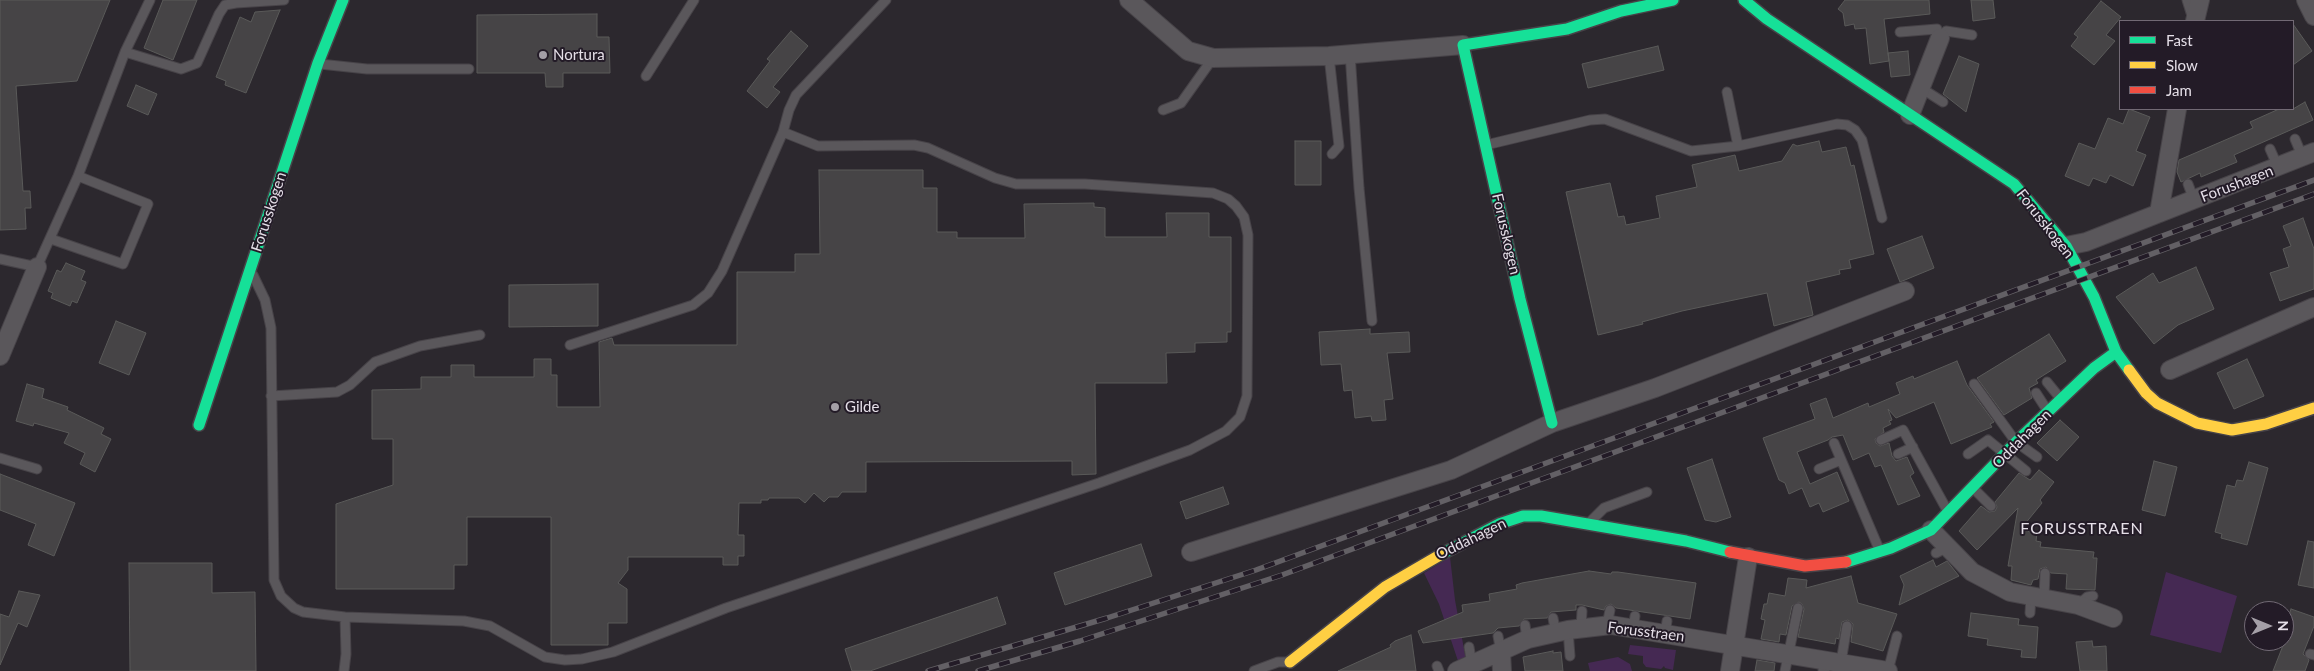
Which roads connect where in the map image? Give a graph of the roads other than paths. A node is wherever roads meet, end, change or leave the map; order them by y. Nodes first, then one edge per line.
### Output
1 (150, 0) edge
2 (284, 0) edge
3 (343, 0) edge
4 (694, 0) edge
5 (886, 0) edge
6 (1129, 0) edge
7 (1673, 0) edge
8 (1744, 0) edge
9 (2186, 0) edge
10 (2200, 0) edge
11 (2306, 0) edge
12 (1620, 6) edge
13 (2314, 16) edge
14 (2194, 20) edge
15 (2194, 20) edge
16 (1900, 32) dead end
17 (1972, 35) dead end
18 (1940, 38) junction
19 (1463, 45) junction
20 (125, 52) junction
21 (1350, 53) junction
22 (1329, 56) junction
23 (1213, 58) junction
24 (318, 63) junction
25 (470, 69) dead end
26 (646, 76) dead end
27 (1921, 88) junction
28 (1727, 92) dead end
29 (1943, 102) dead end
30 (1163, 110) dead end
31 (2177, 110) edge
32 (1910, 114) junction
33 (783, 132) junction
34 (2295, 139) dead end
35 (1486, 145) junction
36 (1738, 146) junction
37 (2270, 150) dead end
38 (1332, 154) dead end
39 (2308, 155) edge
40 (2278, 167) junction
41 (78, 176) junction
42 (2159, 213) junction
43 (1882, 218) dead end
44 (51, 239) junction
45 (2066, 246) junction
46 (0, 259) edge
47 (37, 267) junction
48 (250, 271) junction
49 (1905, 291) dead end
50 (2314, 307) edge
51 (1372, 321) dead end
52 (480, 335) dead end
53 (570, 345) dead end
54 (2116, 352) junction
55 (0, 356) edge
56 (2170, 370) dead end
57 (2048, 382) dead end
58 (1974, 384) dead end
59 (2036, 393) dead end
60 (271, 396) junction
61 (2061, 400) junction
62 (2314, 408) edge
63 (2048, 412) junction
64 (1552, 423) junction
65 (199, 425) dead end
66 (1880, 440) dead end
67 (2016, 442) junction
68 (1834, 443) dead end
69 (1912, 447) junction
70 (1898, 454) dead end
71 (1968, 454) dead end
72 (2005, 455) junction
73 (2037, 457) dead end
74 (0, 458) edge
75 (1841, 460) junction
76 (37, 468) dead end
77 (1819, 469) dead end
78 (2026, 471) dead end
79 (1972, 487) junction
80 (1647, 492) dead end
81 (1991, 506) dead end
82 (1948, 512) junction
83 (1588, 524) junction
84 (1931, 530) junction
85 (1191, 552) dead end
86 (1880, 552) junction
87 (1748, 557) junction
88 (2045, 573) dead end
89 (2035, 602) junction
90 (1798, 608) dead end
91 (345, 617) junction
92 (2113, 618) dead end
93 (1568, 624) junction
94 (1847, 626) dead end
95 (1897, 636) dead end
96 (1499, 644) junction
97 (1736, 645) junction
98 (1789, 654) junction
99 (1570, 656) dead end
100 (1466, 661) edge
101 (1286, 666) edge
102 (1845, 666) edge
103 (344, 671) edge
104 (1254, 671) edge
105 (1502, 671) edge
106 (1730, 671) edge
107 (1785, 671) edge
108 (1888, 671) edge

1 - 20 lane
2 - 20 lane
3 - 24 street, Forusskogen
4 - 26 lane
5 - 33 lane
6 - 23 street
7 - 12 street
8 - 32 street, Forusskogen
9 - 14 lane
10 - 15 street
11 - 13 street
12 - 19 street
16 - 18 lane
17 - 18 lane
18 - 27 street
19 - 21 street
19 - 35 street, Forusskogen
20 - 41 lane
21 - 22 street
21 - 51 lane
22 - 23 street
22 - 38 lane
23 - 30 lane
24 - 25 lane
24 - 48 street, Forusskogen
27 - 29 lane
27 - 32 street
28 - 36 lane
31 - 42 street
32 - 45 street, Forusskogen
33 - 53 lane
33 - 91 lane
34 - 39 lane
35 - 36 lane
35 - 64 street, Forusskogen
36 - 43 lane
37 - 40 lane
39 - 40 street, Forushagen
40 - 42 street, Forushagen
41 - 44 lane
41 - 44 lane
42 - 45 street, Forushagen
44 - 47 lane
45 - 54 street, Forusskogen
46 - 47 lane
47 - 55 street
48 - 60 lane
48 - 65 street, Forusskogen
49 - 64 street
50 - 56 street
52 - 60 lane
54 - 61 street, Oddahagen
54 - 62 street, Forusskogen
57 - 61 lane
58 - 67 lane
59 - 63 lane
60 - 91 lane
61 - 63 street, Oddahagen
63 - 67 street, Oddahagen
64 - 85 street
66 - 69 lane
67 - 72 street, Oddahagen
67 - 73 lane
68 - 75 lane
69 - 70 lane
69 - 82 lane
71 - 72 lane
72 - 78 lane
72 - 79 street, Oddahagen
74 - 76 lane
75 - 77 lane
75 - 86 lane
79 - 81 lane
79 - 82 street, Oddahagen
80 - 83 lane
82 - 84 street, Oddahagen
83 - 87 street, Oddahagen
83 - 101 street, Oddahagen
84 - 86 street, Oddahagen
84 - 89 street
86 - 87 street, Oddahagen
87 - 97 street
88 - 89 lane
89 - 92 street
90 - 98 lane
91 - 103 lane
93 - 96 street, Forusstraen
93 - 97 street, Forusstraen
93 - 99 lane
94 - 102 lane
95 - 108 lane
96 - 100 street, Forusstraen
96 - 105 street
97 - 98 street, Forusstraen
97 - 106 street
98 - 102 street, Forusstraen
98 - 107 lane
101 - 104 lane, Oddahagen
102 - 108 street, Forusstraen

